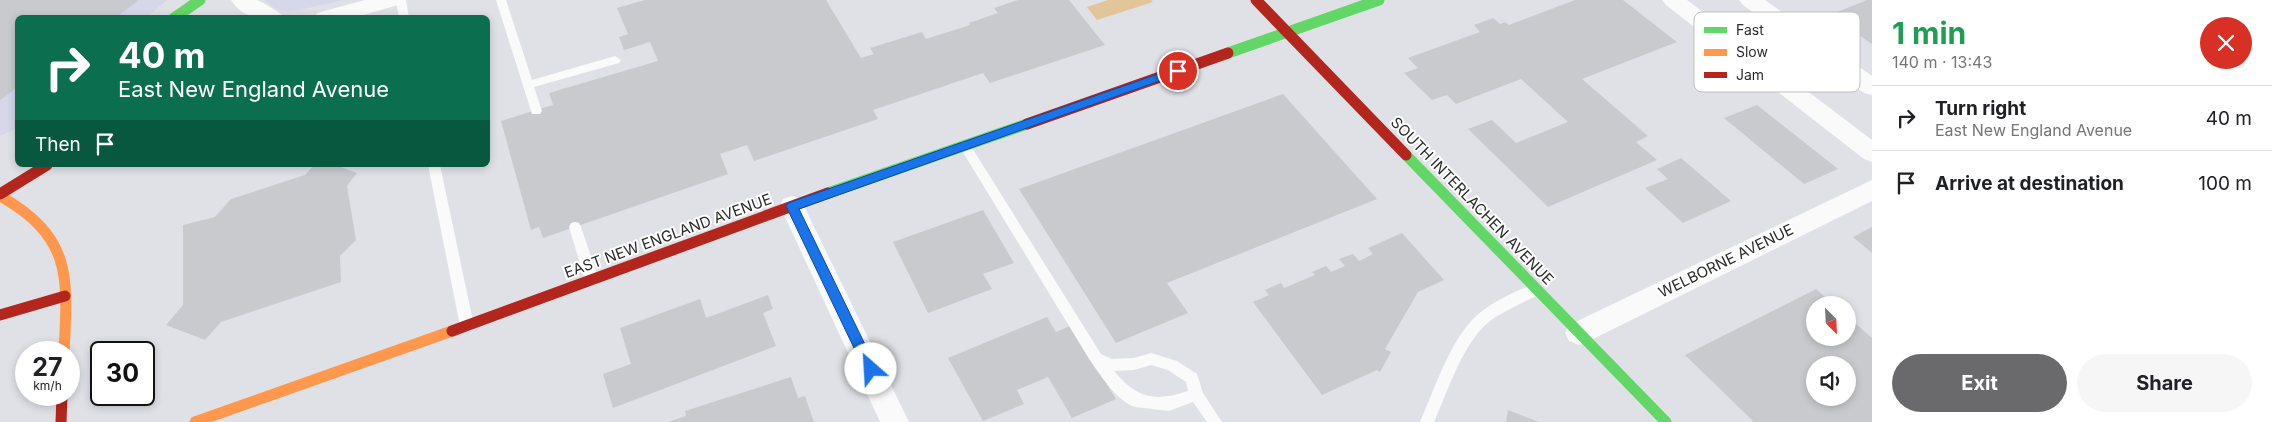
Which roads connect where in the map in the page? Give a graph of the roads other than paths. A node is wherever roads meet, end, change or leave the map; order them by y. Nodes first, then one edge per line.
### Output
1 (200, 0) edge
2 (242, 0) edge
3 (391, 0) edge
4 (401, 0) edge
5 (501, 0) edge
6 (1256, 0) edge
7 (1379, 0) edge
8 (1672, 0) edge
9 (1750, 0) edge
10 (1767, 12) edge
11 (178, 15) edge
12 (267, 15) edge
13 (336, 15) edge
14 (404, 15) edge
15 (1694, 17) edge
16 (1287, 32) junction
17 (615, 60) dead end
18 (1860, 79) edge
19 (528, 85) junction
20 (1872, 88) edge
21 (1792, 92) edge
22 (536, 111) dead end
23 (965, 146) junction
24 (1872, 153) edge
25 (44, 167) edge
26 (434, 167) edge
27 (14, 172) dead end
28 (1872, 190) edge
29 (0, 194) edge
30 (792, 206) junction
31 (575, 228) dead end
32 (592, 280) junction
33 (1536, 289) junction
34 (66, 296) junction
35 (0, 315) edge
36 (467, 326) junction
37 (1579, 333) junction
38 (64, 341) edge
39 (1096, 358) junction
40 (1196, 395) junction
41 (62, 406) edge
42 (61, 422) edge
43 (195, 422) edge
44 (895, 422) edge
45 (1215, 422) edge
46 (1427, 422) edge
47 (1666, 422) edge

1 - 11 street
2 - 12 street
3 - 13 street
4 - 14 lane
5 - 19 lane
6 - 16 street, SOUTH INTERLACHEN AVENUE
7 - 16 street, EAST NEW ENGLAND AVENUE
8 - 15 street
9 - 10 street
16 - 23 street, EAST NEW ENGLAND AVENUE
16 - 33 street, SOUTH INTERLACHEN AVENUE
17 - 19 lane
18 - 20 street
19 - 22 lane
21 - 24 street
23 - 30 street, EAST NEW ENGLAND AVENUE
23 - 39 lane
25 - 29 street
26 - 36 lane
27 - 29 street
28 - 37 street, WELBORNE AVENUE
29 - 34 street
30 - 32 street, EAST NEW ENGLAND AVENUE
30 - 44 street
31 - 32 lane
32 - 36 street, EAST NEW ENGLAND AVENUE
33 - 37 street, SOUTH INTERLACHEN AVENUE
33 - 46 lane
34 - 35 street
34 - 38 street
36 - 43 street, EAST NEW ENGLAND AVENUE
37 - 47 street, SOUTH INTERLACHEN AVENUE
39 - 40 lane
39 - 40 lane
40 - 45 lane
41 - 42 street

